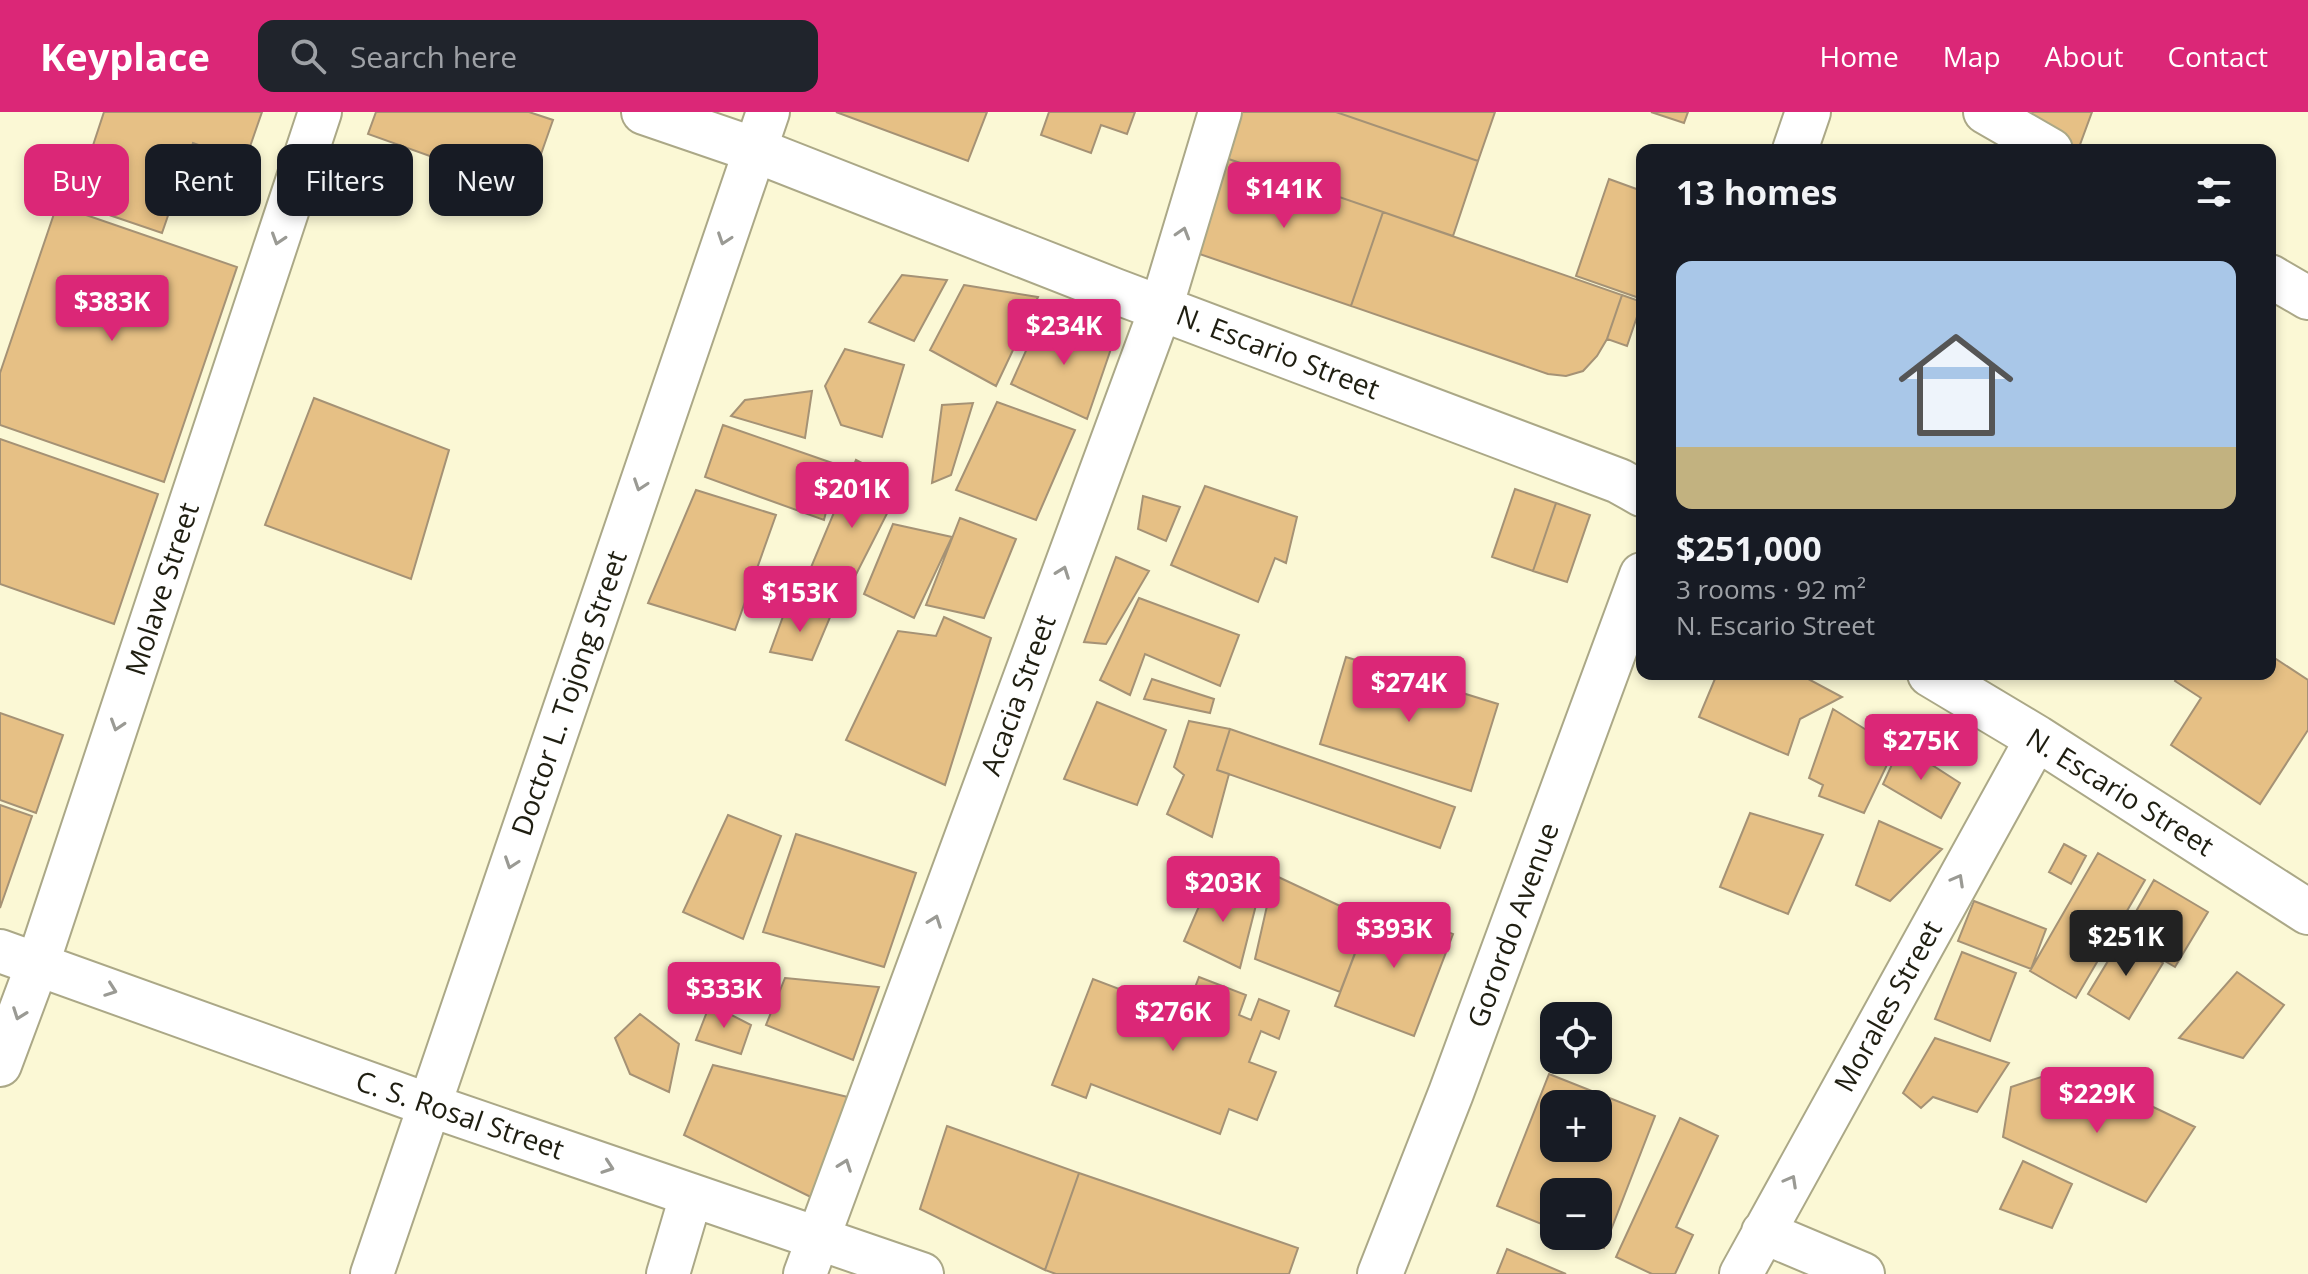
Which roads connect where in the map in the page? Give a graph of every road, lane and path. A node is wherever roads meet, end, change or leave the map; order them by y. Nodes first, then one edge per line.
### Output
1 (320, 112) edge
2 (644, 112) edge
3 (1220, 112) edge
4 (1808, 112) edge
5 (1985, 112) edge
6 (761, 131) edge
7 (1797, 144) edge
8 (2041, 144) edge
9 (2276, 279) edge
10 (2308, 298) edge
11 (1161, 308) junction
12 (1636, 491) edge
13 (1636, 591) edge
14 (1940, 680) edge
15 (2037, 738) junction
16 (2308, 912) edge
17 (19, 957) edge
18 (0, 1065) edge
19 (429, 1105) junction
20 (691, 1196) junction
21 (1763, 1232) junction
22 (812, 1256) edge
23 (372, 1274) edge
24 (668, 1274) edge
25 (922, 1274) edge
26 (1380, 1274) edge
27 (1741, 1274) edge
28 (1863, 1274) edge

1 -> 17 street, Molave Street
2 - 6 main road, N. Escario Street
11 -> 3 street, Acacia Street
4 - 7 main road
5 - 8 street
6 - 11 main road, N. Escario Street
6 -> 19 street, Doctor L. Tojong Street
9 - 10 street
11 - 12 main road, N. Escario Street
22 -> 11 street, Acacia Street
13 - 26 main road, Gorordo Avenue
14 - 15 main road, N. Escario Street
15 - 16 main road, N. Escario Street
21 -> 15 street, Morales Street
17 -> 18 street, Molave Street
17 -> 19 street, C. S. Rosal Street
19 -> 20 street, C. S. Rosal Street
19 - 23 street, Doctor L. Tojong Street
20 - 22 street, C. S. Rosal Street
20 - 24 street
21 - 27 street, Morales Street
21 - 28 street
22 - 25 street, C. S. Rosal Street

